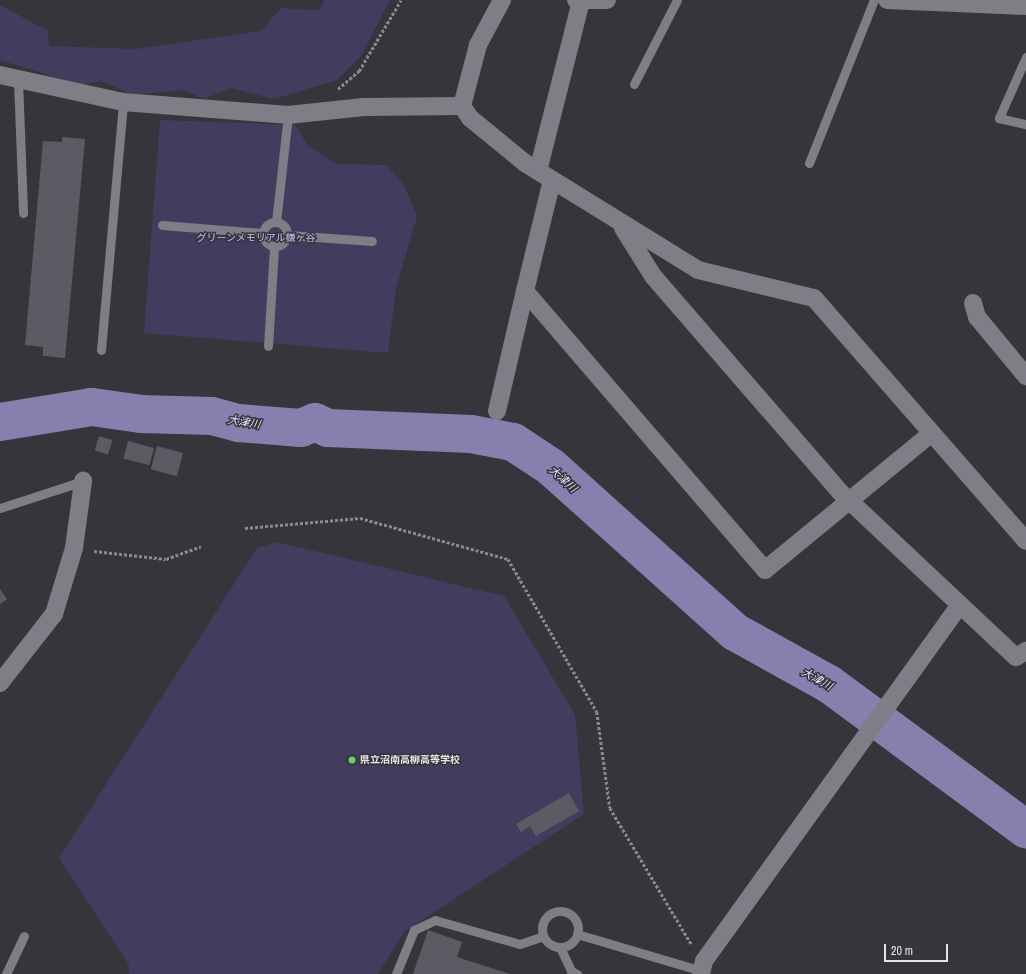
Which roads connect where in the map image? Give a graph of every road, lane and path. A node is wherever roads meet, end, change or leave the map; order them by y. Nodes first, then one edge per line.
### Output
1 (401, 0) edge
2 (502, 0) edge
3 (607, 0) edge
4 (677, 0) edge
5 (874, 0) edge
6 (887, 0) edge
7 (578, 1) edge
8 (1026, 6) edge
9 (1026, 57) edge
10 (0, 75) edge
11 (18, 80) junction
12 (634, 84) dead end
13 (122, 102) junction
14 (462, 106) junction
15 (335, 110) junction
16 (288, 115) junction
17 (1026, 124) edge
18 (809, 163) dead end
19 (545, 175) junction
20 (23, 213) dead end
21 (276, 222) junction
22 (162, 225) dead end
23 (622, 226) junction
24 (262, 233) junction
25 (288, 235) junction
26 (372, 241) dead end
27 (274, 247) junction
28 (525, 291) junction
29 (973, 303) dead end
30 (268, 346) dead end
31 (101, 350) dead end
32 (1026, 376) edge
33 (497, 411) dead end
34 (932, 433) junction
35 (83, 480) joint
36 (852, 501) junction
37 (0, 508) edge
38 (244, 528) dead end
39 (1026, 541) edge
40 (200, 546) dead end
41 (74, 548) junction
42 (960, 605) junction
43 (1026, 651) edge
44 (0, 683) edge
45 (577, 934) junction
46 (24, 936) dead end
47 (543, 936) junction
48 (560, 947) junction
49 (702, 968) edge
50 (6, 974) edge
51 (396, 974) edge
52 (577, 974) edge

1 - 15 path
2 - 14 street
3 - 7 street
4 - 12 lane
5 - 18 lane
6 - 8 street
7 - 19 street
9 - 17 lane
10 - 11 street
11 - 13 street
11 - 20 lane
13 - 16 street
13 - 31 lane
14 - 15 street
14 - 19 street
15 - 16 street
16 - 21 lane
19 - 23 street
19 - 28 street
21 - 24 lane
21 - 25 lane
22 - 24 lane
23 - 34 street
23 - 36 street
24 - 27 lane
25 - 26 lane
25 - 27 lane
27 - 30 lane
28 - 33 street
28 - 36 street
29 - 32 street
34 - 36 street
34 - 39 street
35 - 37 lane
35 - 41 street
36 - 42 street
38 - 49 path
40 - 41 path
41 - 44 street
42 - 43 street
42 - 49 street
45 - 47 lane
45 - 48 lane
45 - 49 lane
46 - 50 lane
47 - 48 lane
47 - 51 lane
48 - 52 lane

